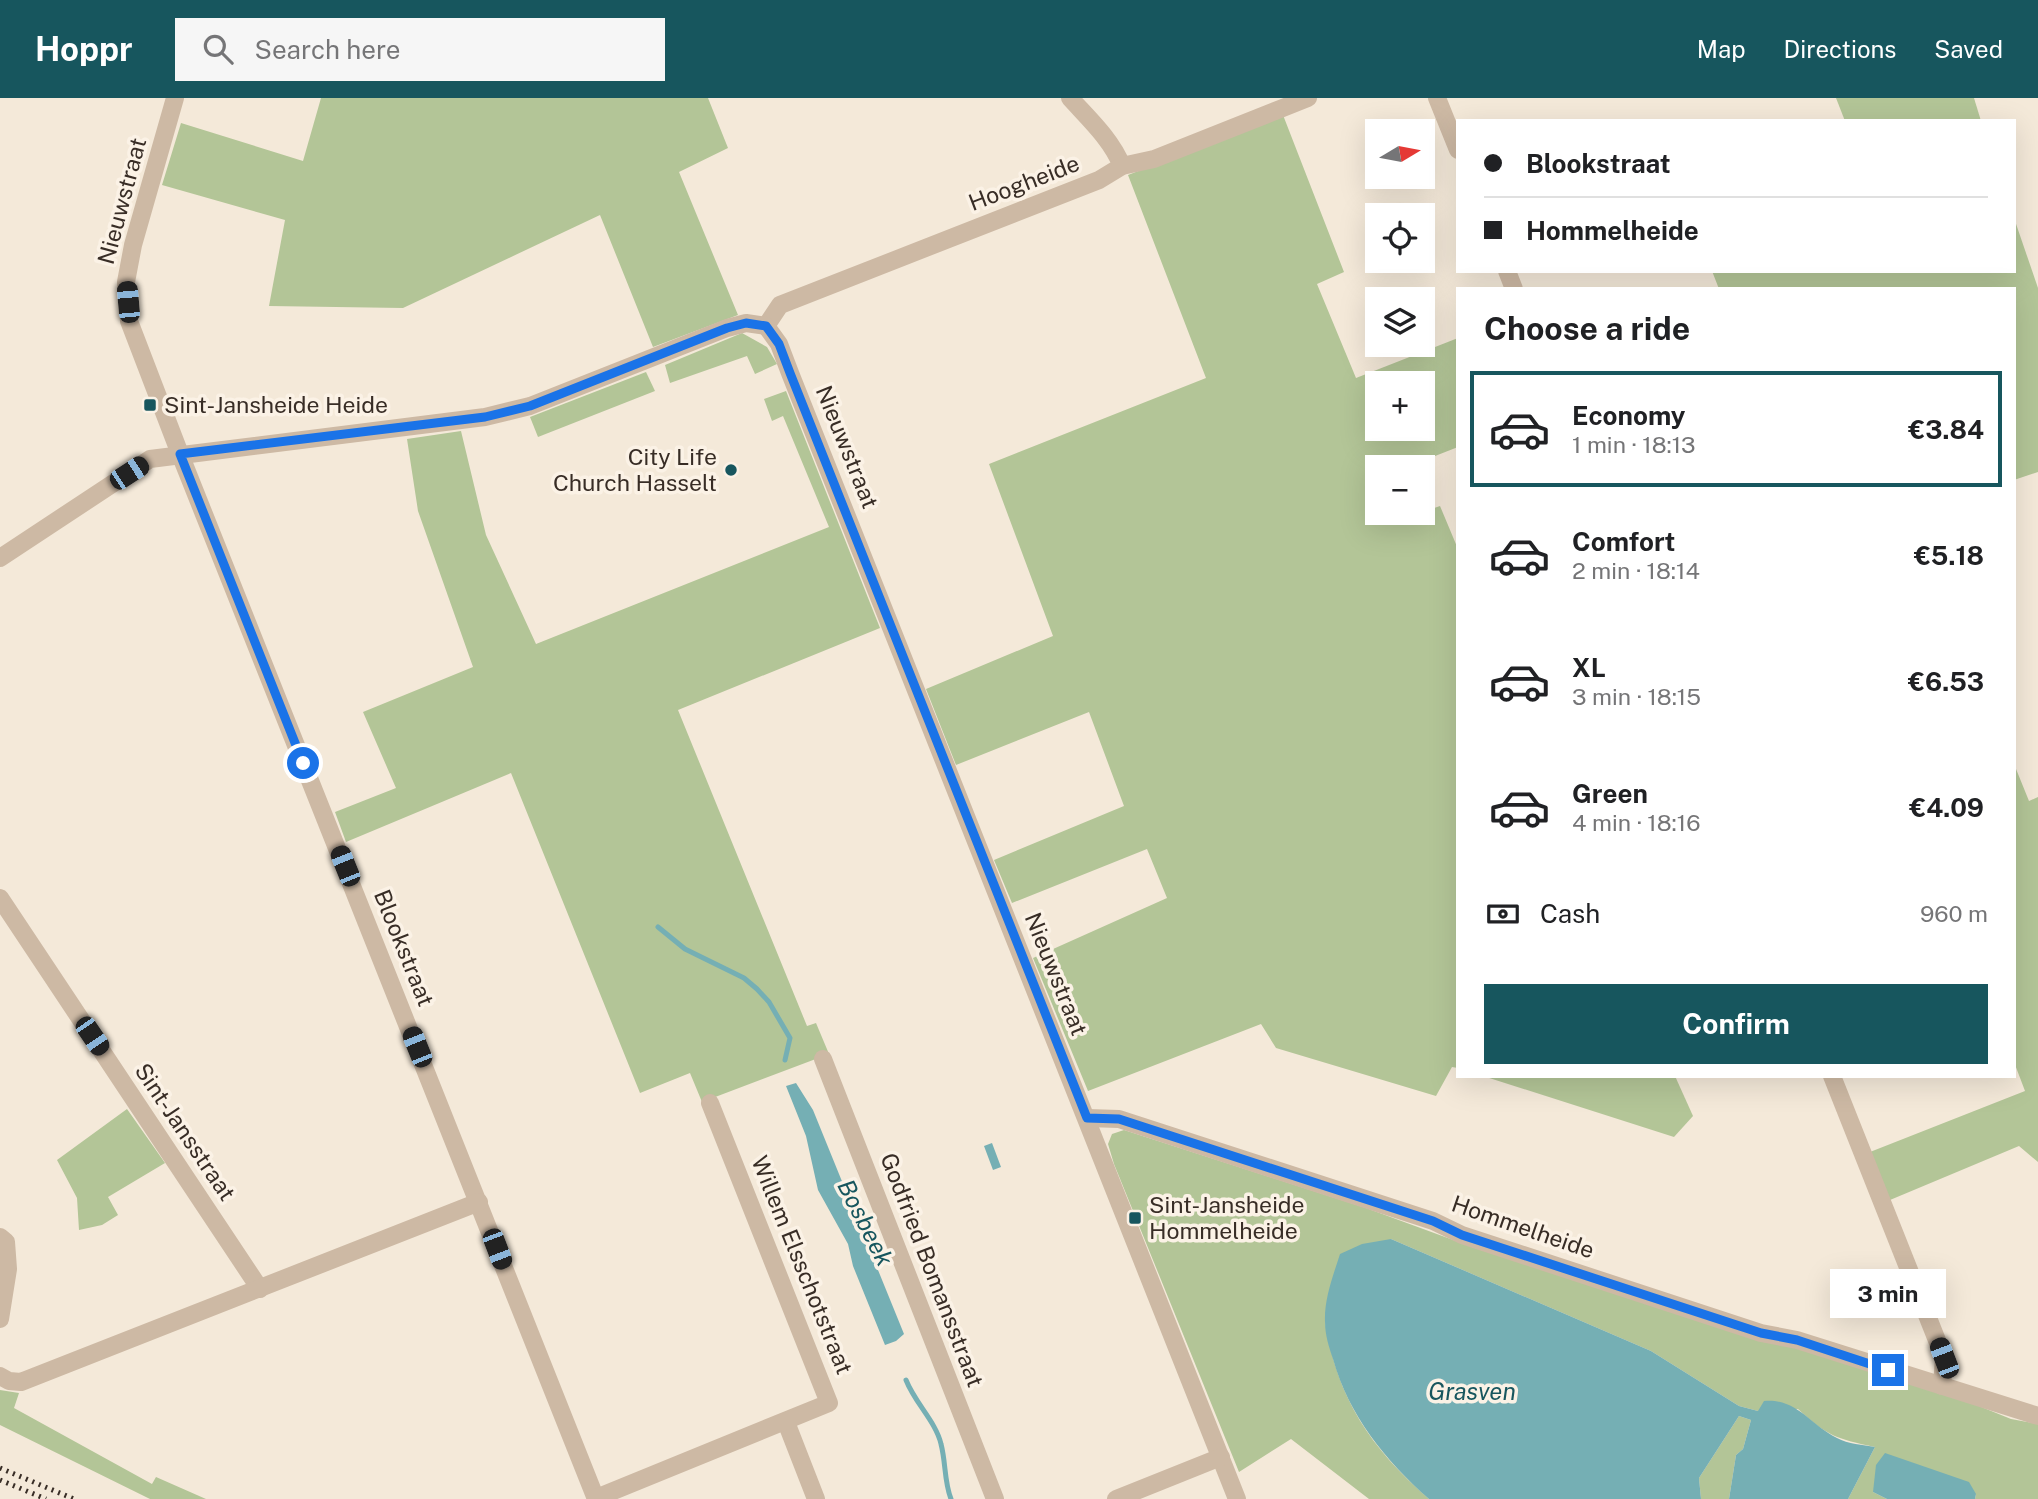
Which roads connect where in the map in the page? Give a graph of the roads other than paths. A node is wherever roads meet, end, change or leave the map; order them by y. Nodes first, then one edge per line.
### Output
1 (175, 98) edge
2 (1070, 98) edge
3 (1308, 98) edge
4 (1437, 98) edge
5 (1456, 145) edge
6 (1122, 166) junction
7 (766, 326) junction
8 (180, 454) junction
9 (0, 558) edge
10 (0, 898) edge
11 (823, 1059) dead end
12 (1833, 1078) edge
13 (710, 1102) dead end
14 (1087, 1118) junction
15 (479, 1202) junction
16 (0, 1237) edge
17 (260, 1289) junction
18 (0, 1318) edge
19 (0, 1376) edge
20 (1942, 1386) junction
21 (2038, 1416) edge
22 (786, 1422) junction
23 (1221, 1457) junction
24 (596, 1498) edge
25 (816, 1499) edge
26 (995, 1499) edge
27 (1116, 1499) edge
28 (1237, 1499) edge

1 - 8 street, Nieuwstraat
2 - 6 street
3 - 6 street, Hoogheide
4 - 5 street
6 - 7 street, Hoogheide
7 - 8 street
7 - 14 street, Nieuwstraat
8 - 9 street
8 - 15 street, Blookstraat
10 - 17 street, Sint-Jansstraat
11 - 26 street, Godfried Bomansstraat
12 - 20 street
13 - 22 street, Willem Elsschotstraat
14 - 20 street, Hommelheide
14 - 23 street, Nieuwstraat
15 - 17 street
15 - 24 street, Blookstraat
16 - 18 street
17 - 19 street
20 - 21 street, Hommelheide
22 - 24 street, Willem Elsschotstraat
22 - 25 street
23 - 27 street
23 - 28 street, Nieuwstraat

